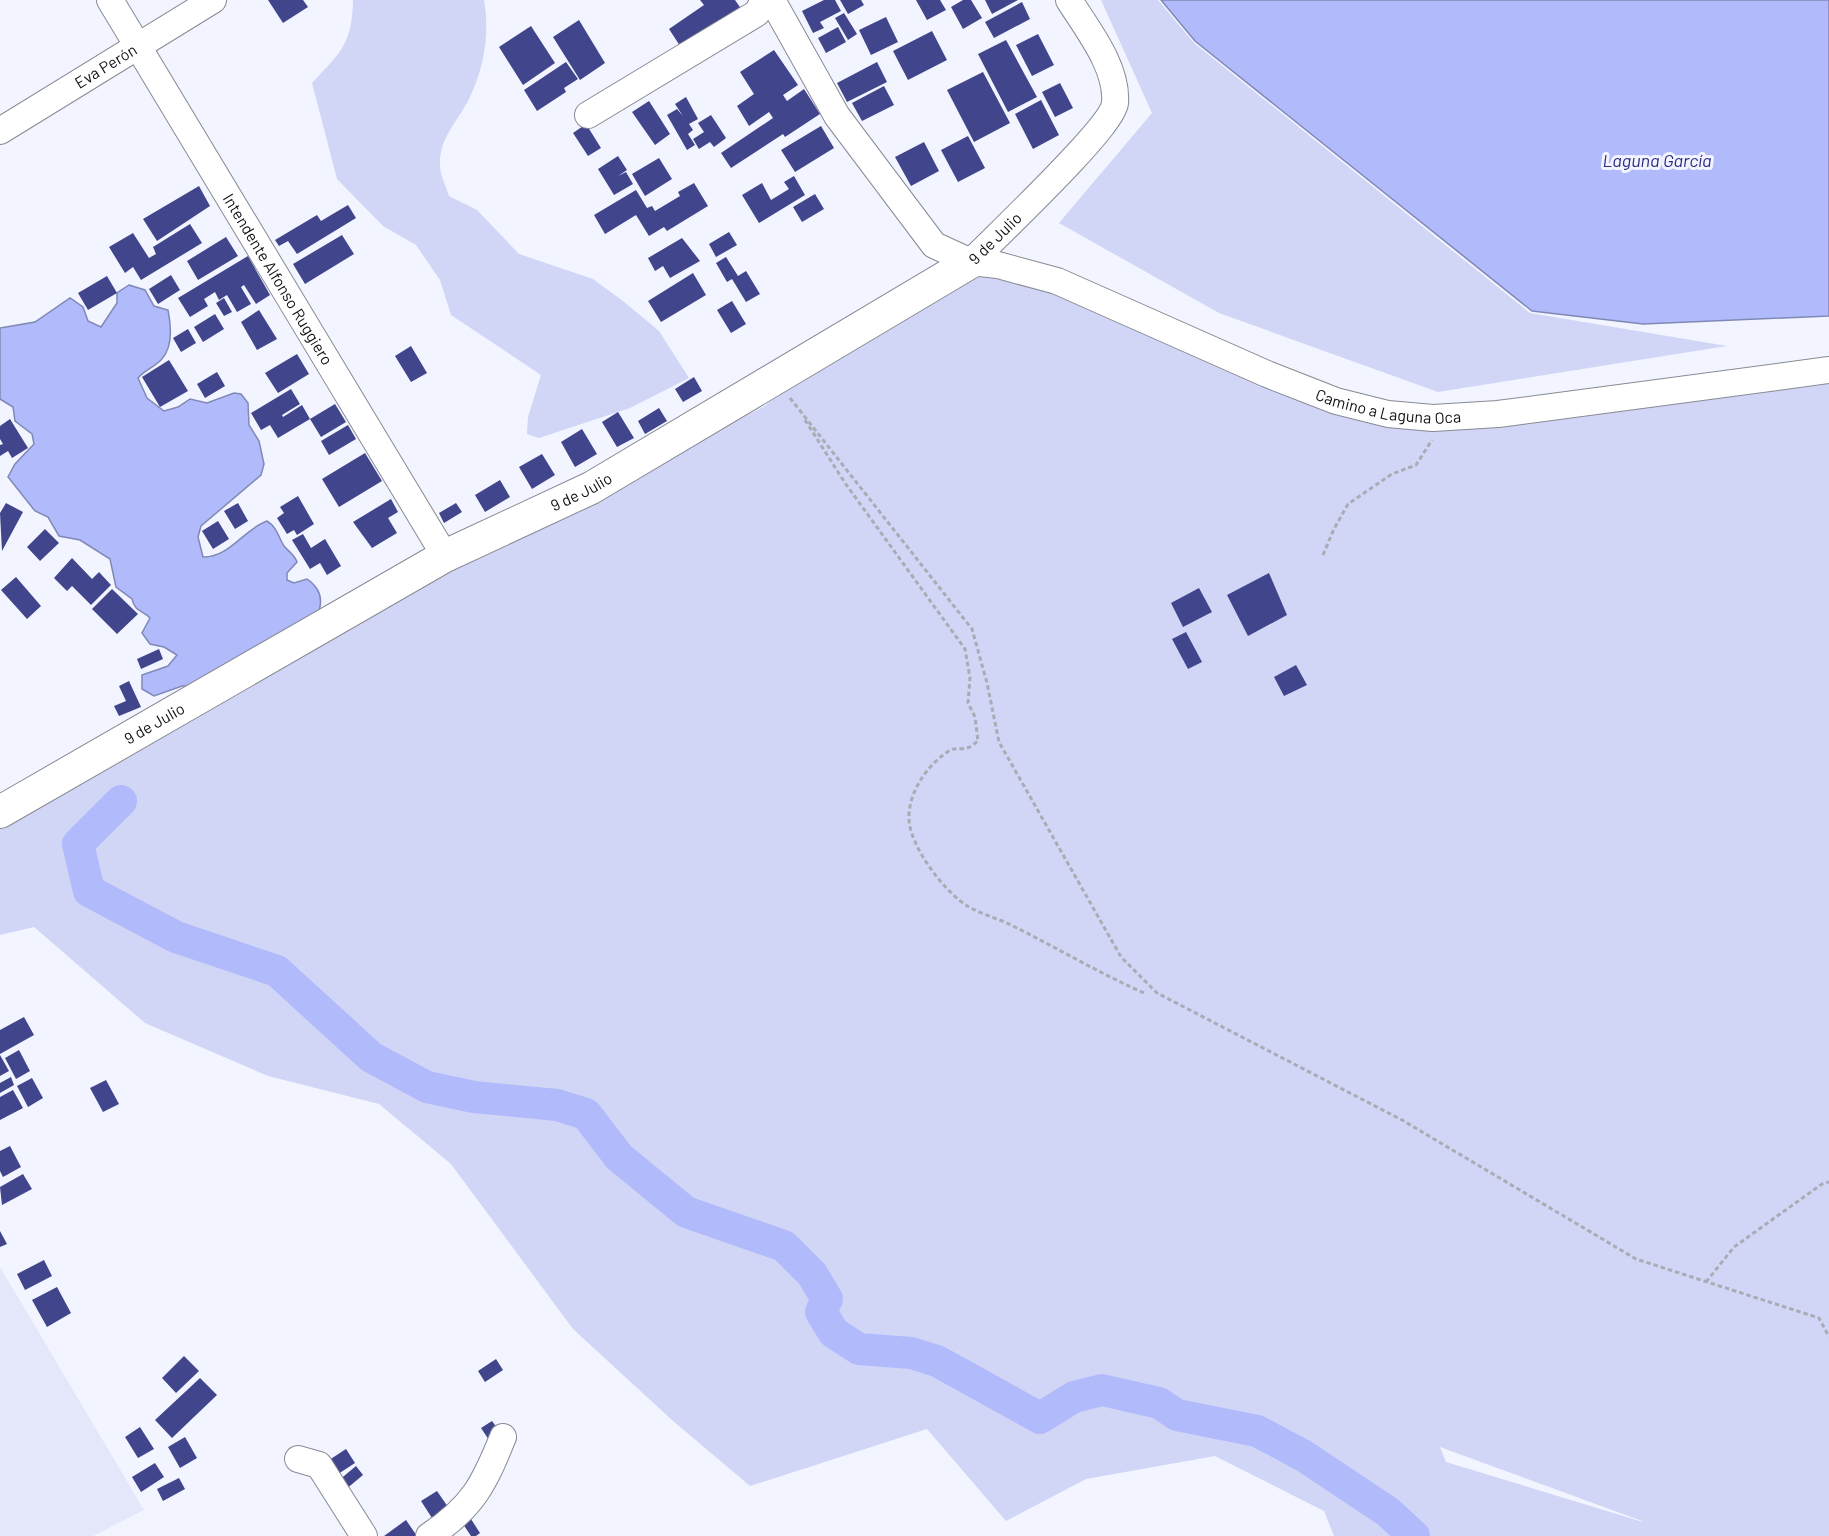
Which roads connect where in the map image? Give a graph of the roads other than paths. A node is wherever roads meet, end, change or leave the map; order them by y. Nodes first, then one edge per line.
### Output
1 (110, 0) edge
2 (213, 0) edge
3 (764, 0) edge
4 (772, 0) edge
5 (1069, 0) edge
6 (137, 46) junction
7 (588, 116) dead end
8 (2, 126) edge
9 (971, 262) junction
10 (1829, 370) edge
11 (446, 556) junction
12 (0, 812) edge
13 (503, 1437) dead end
14 (298, 1459) dead end
15 (364, 1536) edge
16 (429, 1536) edge

1 - 6 street, Intendente Alfonso Ruggiero
2 - 6 street, Eva Perón
3 - 7 street
4 - 9 street, Camino a Laguna Oca
5 - 9 street, 9 de Julio
6 - 8 street, Eva Perón
6 - 11 street, Intendente Alfonso Ruggiero
9 - 10 street, Camino a Laguna Oca
9 - 11 main road, 9 de Julio
11 - 12 main road, 9 de Julio
13 - 16 street
14 - 15 street

